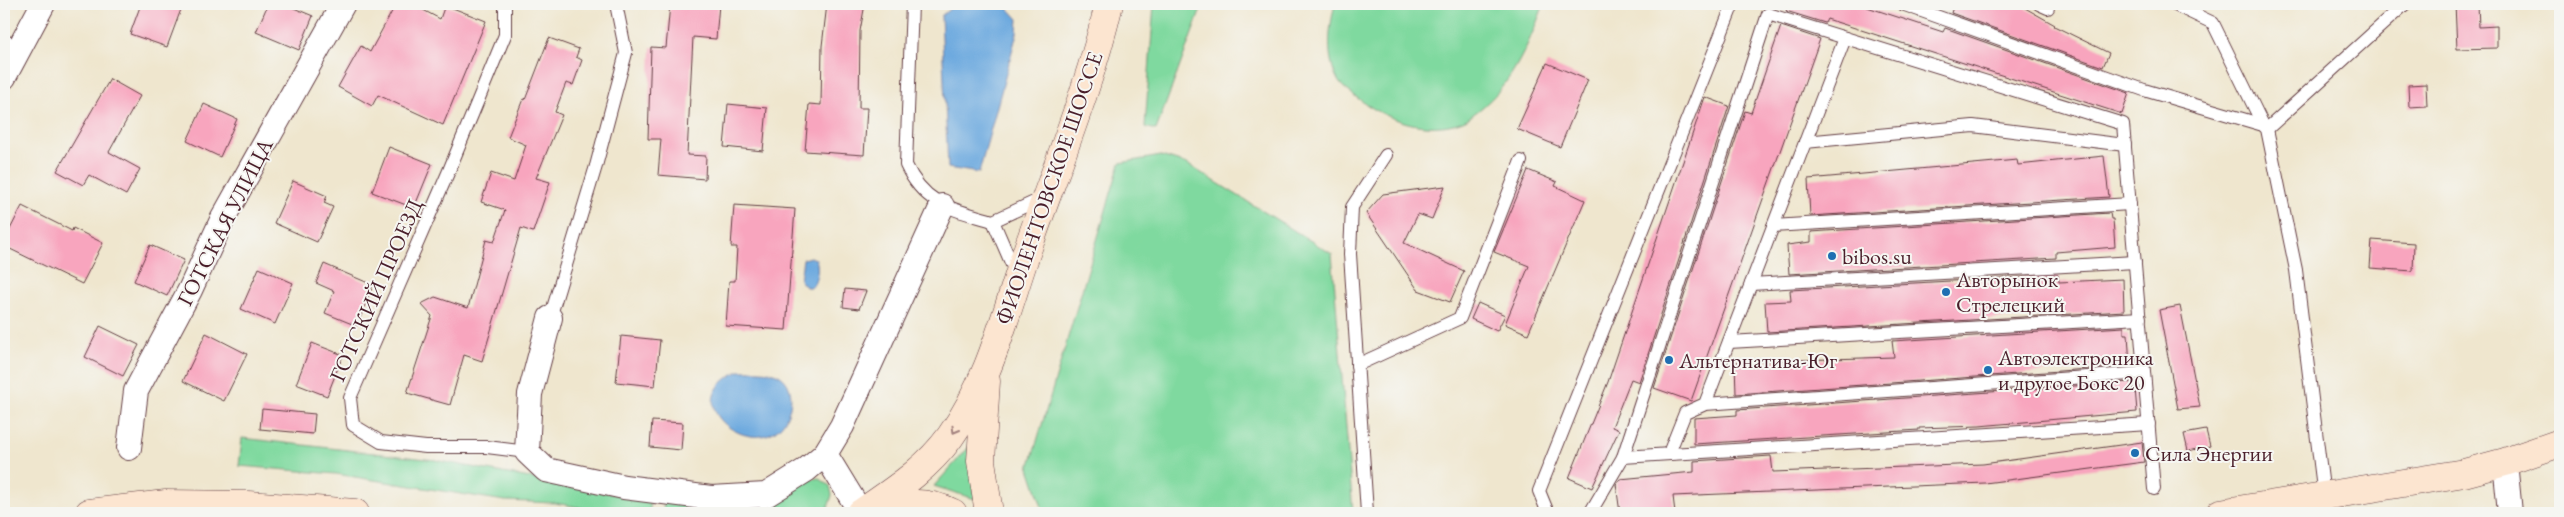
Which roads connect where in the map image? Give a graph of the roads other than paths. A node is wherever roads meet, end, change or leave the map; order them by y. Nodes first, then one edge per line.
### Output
1 (43, 4) edge
2 (343, 4) edge
3 (506, 4) edge
4 (616, 4) edge
5 (912, 4) edge
6 (1109, 4) edge
7 (1733, 4) edge
8 (1902, 4) edge
9 (2173, 4) edge
10 (2405, 4) edge
11 (1845, 38) junction
12 (11, 45) edge
13 (4, 77) edge
14 (2265, 127) junction
15 (1805, 142) junction
16 (2125, 145) junction
17 (1386, 155) dead end
18 (1521, 161) dead end
19 (1046, 196) junction
20 (2130, 204) junction
21 (942, 206) junction
22 (993, 221) junction
23 (1773, 226) junction
24 (2135, 262) junction
25 (1017, 278) junction
26 (1751, 284) junction
27 (550, 318) joint
28 (2140, 318) junction
29 (1728, 342) junction
30 (1357, 365) junction
31 (987, 372) junction
32 (2144, 373) junction
33 (1705, 404) junction
34 (2149, 424) junction
35 (2560, 443) edge
36 (129, 448) dead end
37 (527, 452) junction
38 (1669, 453) junction
39 (824, 454) junction
40 (1623, 457) junction
41 (2505, 462) junction
42 (2154, 489) dead end
43 (2324, 496) junction
44 (89, 513) edge
45 (355, 513) edge
46 (861, 513) edge
47 (953, 513) edge
48 (989, 513) edge
49 (1367, 513) edge
50 (1548, 513) edge
51 (1590, 513) edge
52 (2220, 513) edge
53 (2510, 513) edge

1 - 12 street
2 - 36 street, ГОТСКАЯ УЛИЦА
3 - 37 lane, ГОТСКИЙ ПРОЕЗД
4 - 27 lane
5 - 21 lane
6 - 19 main road, ФИОЛЕНТОВСКОЕ ШОССЕ
7 - 50 lane
8 - 14 lane
9 - 14 lane
10 - 14 lane
11 - 15 lane
11 - 16 lane
11 - 40 lane
12 - 13 street
14 - 43 lane
15 - 16 lane
15 - 23 lane
16 - 20 lane
17 - 30 lane
18 - 30 lane
19 - 22 lane
19 - 25 main road, ФИОЛЕНТОВСКОЕ ШОССЕ
20 - 23 lane
20 - 24 lane
21 - 22 lane
21 - 39 street
22 - 25 lane
23 - 26 lane
24 - 26 lane
24 - 28 lane
25 - 31 main road, ФИОЛЕНТОВСКОЕ ШОССЕ
26 - 29 lane
27 - 37 street
28 - 29 lane
28 - 32 lane
29 - 33 lane
30 - 49 lane
31 -> 46 main road, ФИОЛЕНТОВСКОЕ ШОССЕ
31 - 48 main road, ФИОЛЕНТОВСКОЕ ШОССЕ
32 - 33 lane
32 - 34 lane
33 - 38 lane
34 - 38 lane
34 - 42 lane
35 - 41 main road
37 - 39 street
38 - 40 lane
39 - 46 street
40 - 51 lane
41 - 43 main road
41 - 53 street
43 - 52 main road
44 - 45 main road
46 - 47 main road

